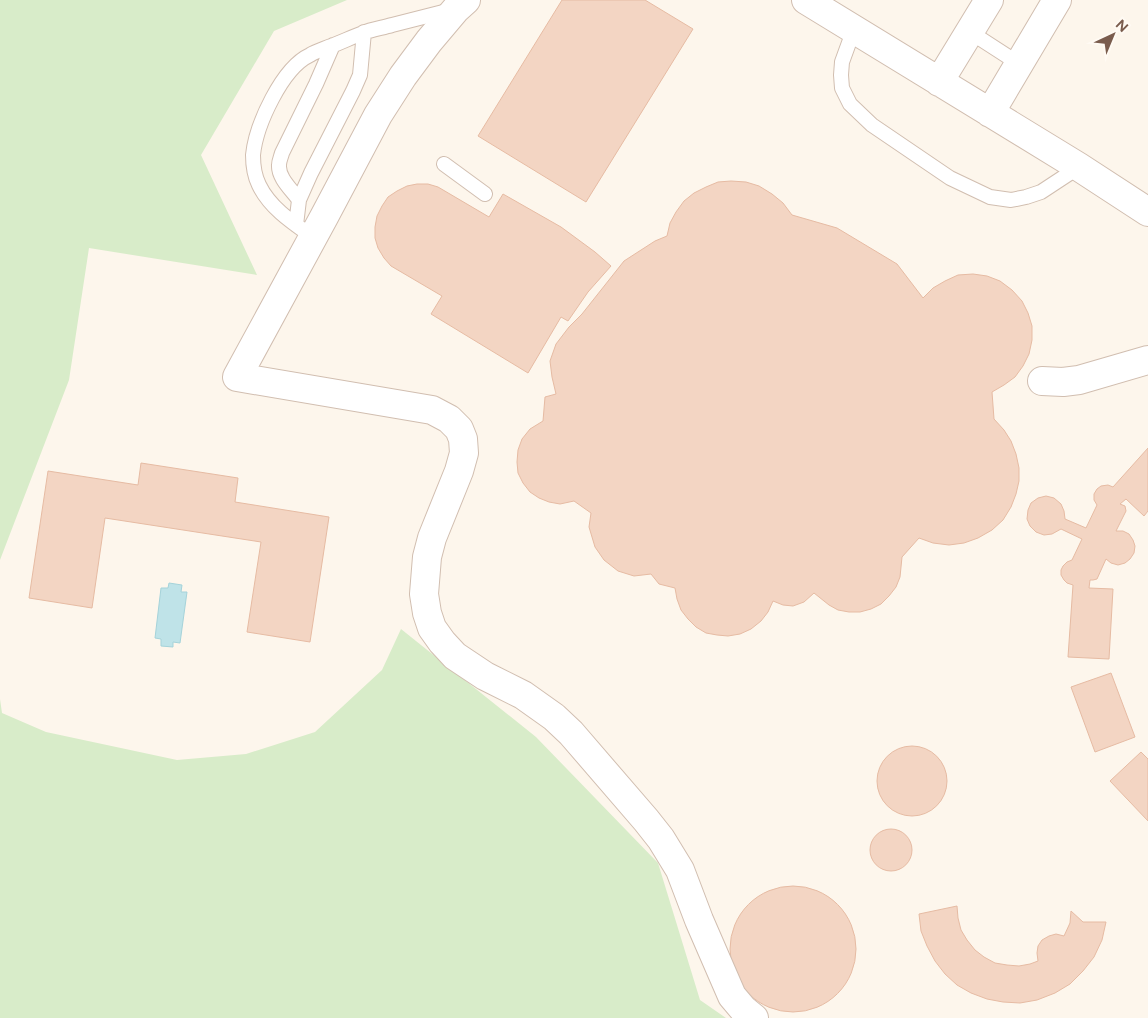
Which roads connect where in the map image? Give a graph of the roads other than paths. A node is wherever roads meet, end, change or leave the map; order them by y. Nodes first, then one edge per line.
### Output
1 (806, 0) edge
2 (989, 0) edge
3 (1057, 0) edge
4 (461, 4) edge
5 (854, 29) junction
6 (364, 32) junction
7 (970, 32) junction
8 (333, 45) junction
9 (1018, 63) junction
10 (940, 82) junction
11 (990, 112) junction
12 (444, 164) dead end
13 (1078, 167) junction
14 (485, 194) dead end
15 (299, 200) junction
16 (1148, 212) edge
17 (304, 231) junction
18 (1148, 360) edge
19 (1042, 381) dead end
20 (754, 1018) edge

1 - 5 street
2 - 7 street
3 - 9 street
4 - 6 lane
4 - 17 street
5 - 10 street
5 - 13 lane
6 - 8 lane
6 - 15 lane
7 - 9 lane
7 - 10 street
8 - 15 lane
8 - 17 lane
9 - 11 street
10 - 11 street
11 - 13 street
12 - 14 lane
13 - 16 street
15 - 17 lane
17 - 20 street
18 - 19 street

